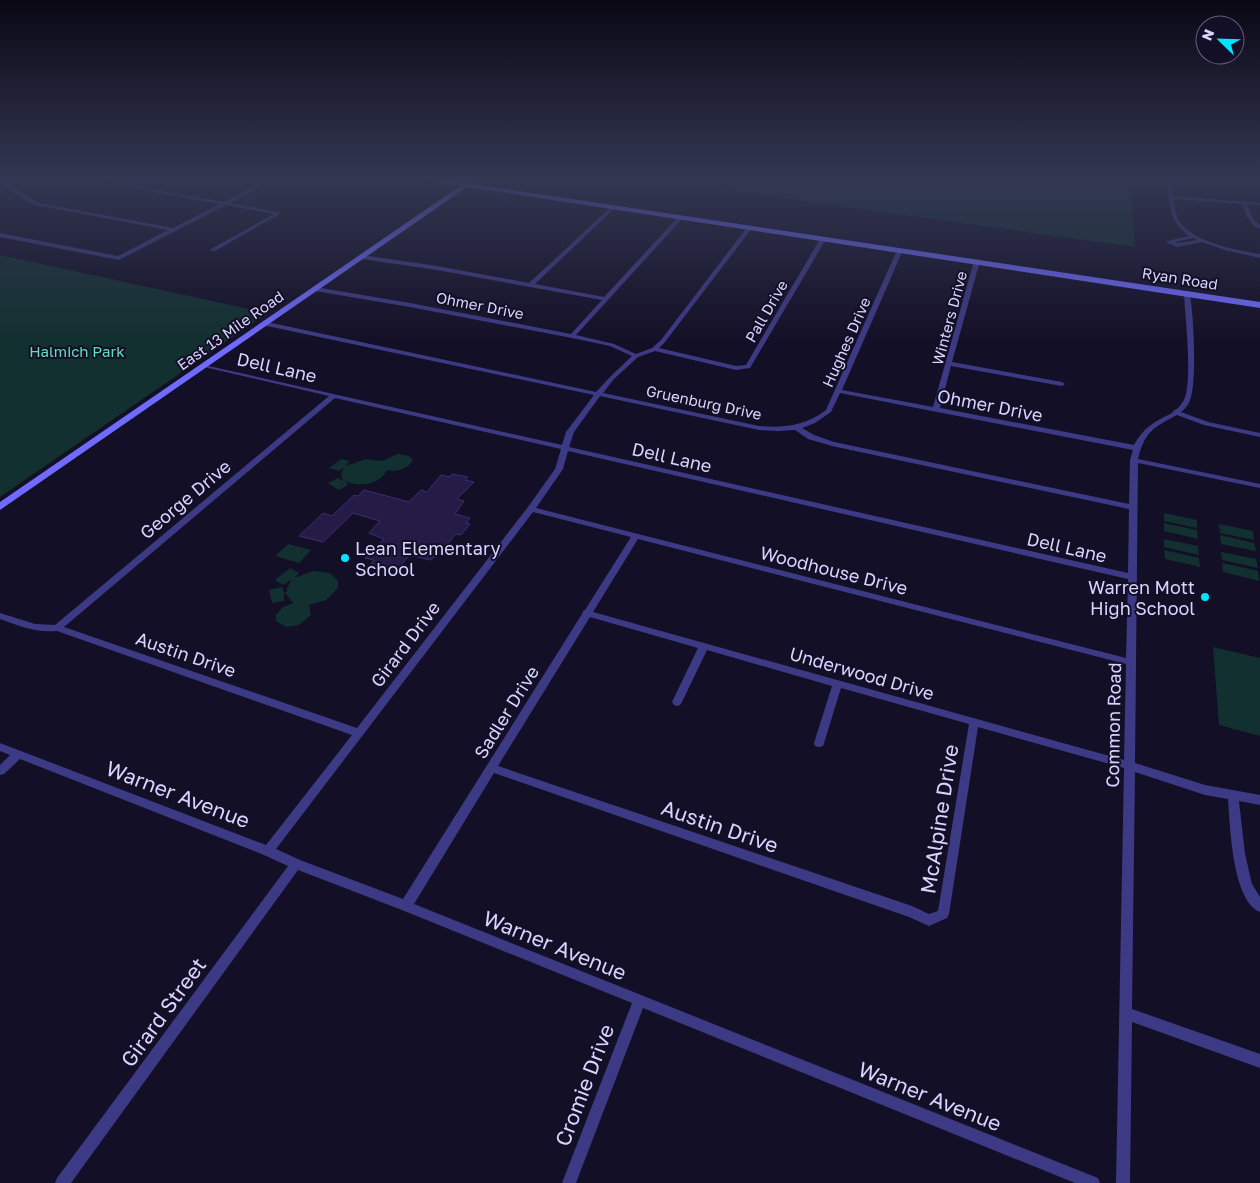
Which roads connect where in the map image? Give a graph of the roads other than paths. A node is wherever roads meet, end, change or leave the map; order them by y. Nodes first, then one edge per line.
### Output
1 (170, 232) edge
2 (244, 232) edge
3 (399, 232) edge
4 (587, 232) edge
5 (667, 232) edge
6 (746, 232) edge
7 (785, 232) edge
8 (1188, 232) edge
9 (0, 235) edge
10 (1194, 236) junction
11 (823, 238) junction
12 (1203, 240) junction
13 (213, 250) dead end
14 (900, 250) junction
15 (1260, 256) edge
16 (362, 258) junction
17 (977, 261) junction
18 (530, 285) junction
19 (315, 289) junction
20 (1188, 293) junction
21 (605, 298) junction
22 (1260, 304) edge
23 (266, 324) junction
24 (572, 336) junction
25 (654, 348) junction
26 (636, 356) junction
27 (950, 364) junction
28 (206, 366) junction
29 (1062, 384) dead end
30 (838, 391) junction
31 (598, 394) junction
32 (334, 395) junction
33 (936, 410) junction
34 (1175, 412) junction
35 (797, 428) junction
36 (1260, 435) edge
37 (565, 448) junction
38 (1136, 448) junction
39 (1134, 460) junction
40 (1260, 486) edge
41 (0, 507) edge
42 (1132, 508) junction
43 (531, 509) junction
44 (635, 537) junction
45 (1131, 577) junction
46 (586, 613) junction
47 (0, 616) edge
48 (57, 628) junction
49 (704, 646) junction
50 (1130, 662) junction
51 (838, 683) junction
52 (677, 702) dead end
53 (974, 722) junction
54 (359, 733) junction
55 (819, 743) dead end
56 (0, 747) edge
57 (19, 754) junction
58 (1128, 767) junction
59 (491, 768) junction
60 (0, 771) edge
61 (1233, 796) junction
62 (1260, 800) edge
63 (268, 851) junction
64 (296, 864) junction
65 (406, 906) junction
66 (1260, 906) edge
67 (935, 918) joint
68 (639, 1001) junction
69 (1126, 1013) junction
70 (1260, 1061) edge
71 (62, 1183) edge
72 (569, 1183) edge
73 (1093, 1183) edge
74 (1123, 1183) edge

1 - 9 street
2 - 13 street
3 - 16 main road, East 13 Mile Road
4 - 18 street
5 - 21 street
6 - 25 street, Girard Drive
7 - 11 main road, Ryan Road
8 - 10 street
10 - 12 street
10 - 12 street
11 - 14 main road, Ryan Road
11 - 25 street, Pall Drive
12 - 15 street
14 - 17 main road, Ryan Road
14 - 30 street, Hughes Drive
16 - 18 street
16 - 19 main road, East 13 Mile Road
17 - 20 main road, Ryan Road
17 - 27 street, Winters Drive
18 - 21 street
19 - 23 main road, East 13 Mile Road
19 - 24 street, Ohmer Drive
20 - 22 main road, Ryan Road
20 - 34 street, Common Road
21 - 24 street
23 - 28 main road, East 13 Mile Road
23 - 31 street, Gruenburg Drive
24 - 26 street, Ohmer Drive
25 - 26 street, Girard Drive
26 - 31 street, Girard Drive
27 - 29 street
27 - 33 street, Winters Drive
28 - 32 street, Dell Lane
28 - 41 main road, East 13 Mile Road
30 - 33 street, Ohmer Drive
30 - 35 street, Hughes Drive
31 - 35 street, Gruenburg Drive
31 - 37 street, Girard Drive
32 - 37 street, Dell Lane
32 - 48 street, George Drive
33 - 38 street, Ohmer Drive
34 - 36 street
34 - 38 street, Common Road
35 - 42 street
37 - 43 street, Girard Drive
37 - 45 street, Dell Lane
38 - 39 street, Common Road
39 - 40 street
39 - 42 street, Common Road
42 - 45 street, Common Road
43 - 44 street, Woodhouse Drive
43 - 54 street, Girard Drive
44 - 46 street, Sadler Drive
44 - 50 street, Woodhouse Drive
45 - 50 street, Common Road
46 - 49 street, Underwood Drive
46 - 59 street, Sadler Drive
47 - 48 street, Austin Drive
48 - 54 street, Austin Drive
49 - 51 street, Underwood Drive
49 - 52 street
50 - 58 street, Common Road
51 - 53 street, Underwood Drive
51 - 55 street
53 - 58 street, Underwood Drive
53 - 67 street, McAlpine Drive
54 - 63 street, Girard Drive
56 - 57 street, Warner Avenue
57 - 60 street
57 - 63 street, Warner Avenue
58 - 61 street, Underwood Drive
58 - 69 street, Common Road
59 - 65 street, Sadler Drive
59 - 67 street, Austin Drive
61 - 62 street, Underwood Drive
61 - 66 street
63 - 64 street, Warner Avenue
64 - 65 street, Warner Avenue
64 - 71 street, Girard Street
65 - 68 street, Warner Avenue
68 - 72 street, Cromie Drive
68 - 73 street, Warner Avenue
69 - 70 street
69 - 74 street, Common Road

